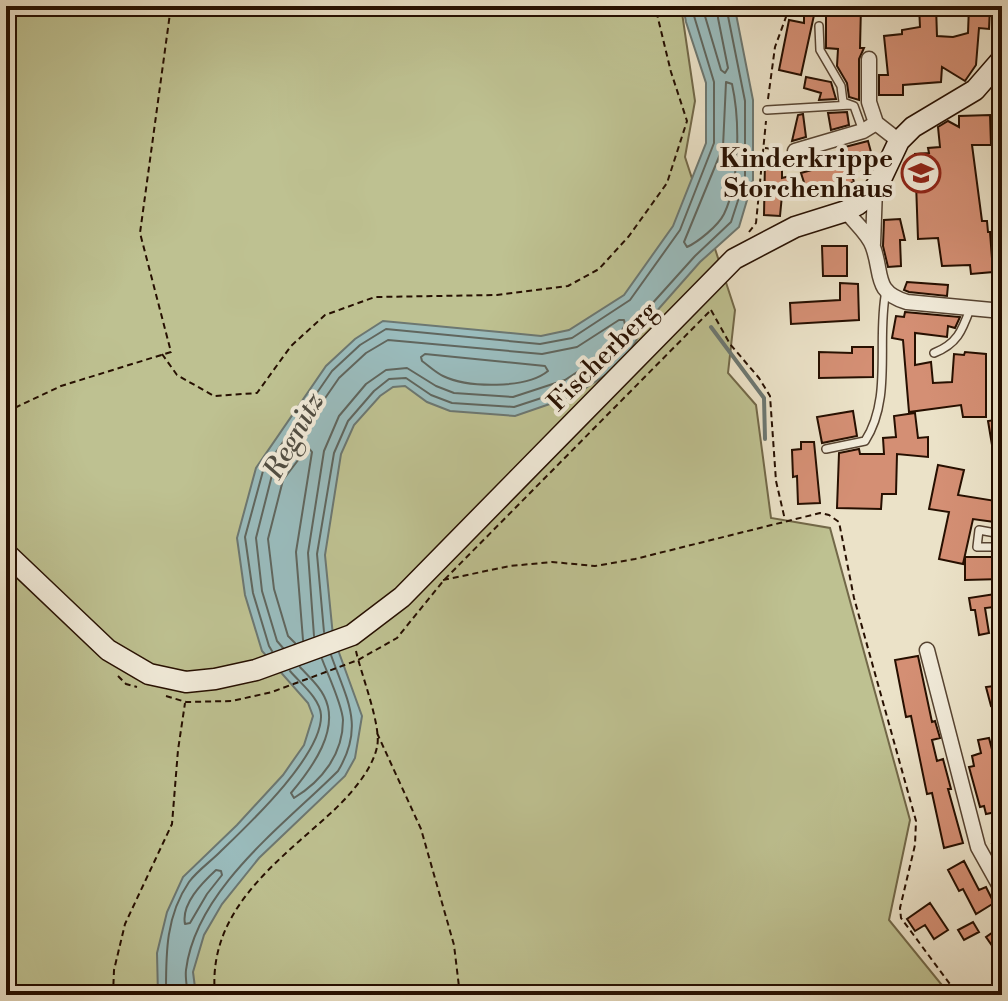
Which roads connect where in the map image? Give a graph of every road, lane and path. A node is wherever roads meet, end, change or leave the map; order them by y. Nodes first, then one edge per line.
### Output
1 (171, 6) edge
2 (655, 6) edge
3 (790, 6) edge
4 (819, 26) dead end
5 (869, 59) dead end
6 (1002, 59) edge
7 (853, 105) junction
8 (767, 110) junction
9 (876, 123) junction
10 (863, 131) junction
11 (899, 141) junction
12 (763, 148) junction
13 (778, 149) dead end
14 (795, 151) dead end
15 (875, 187) junction
16 (846, 211) junction
17 (747, 233) dead end
18 (873, 244) junction
19 (886, 291) junction
20 (970, 309) junction
21 (1002, 311) edge
22 (934, 353) dead end
23 (162, 354) junction
24 (6, 412) edge
25 (826, 449) dead end
26 (785, 521) junction
27 (1001, 534) edge
28 (1002, 547) edge
29 (6, 553) edge
30 (444, 580) junction
31 (352, 635) junction
32 (927, 650) dead end
33 (358, 660) junction
34 (186, 682) junction
35 (272, 692) dead end
36 (377, 732) junction
37 (1002, 890) edge
38 (113, 995) edge
39 (215, 995) edge
40 (460, 995) edge
41 (958, 995) edge

1 - 23 path
2 - 23 path
3 - 8 path
4 - 7 lane
5 - 9 street
6 - 11 main road, Fischerberg
7 - 8 lane
7 - 10 lane
8 - 12 path
9 - 10 street
9 - 11 street
10 - 14 street
11 - 15 main road, Fischerberg
12 - 13 path
12 - 17 path
15 - 16 main road, Fischerberg
15 - 18 street
16 - 18 street
16 - 31 main road, Fischerberg
18 - 19 street
19 - 20 street
19 - 25 lane
20 - 21 street
20 - 22 lane
23 - 24 path
26 - 30 path
26 - 30 path
26 - 41 path
27 - 28 lane
29 - 34 main road
30 - 33 path
31 - 33 path
31 - 34 main road, Fischerberg
32 - 37 street
33 - 35 path
33 - 36 path
34 - 38 path
36 - 39 path
36 - 40 path

